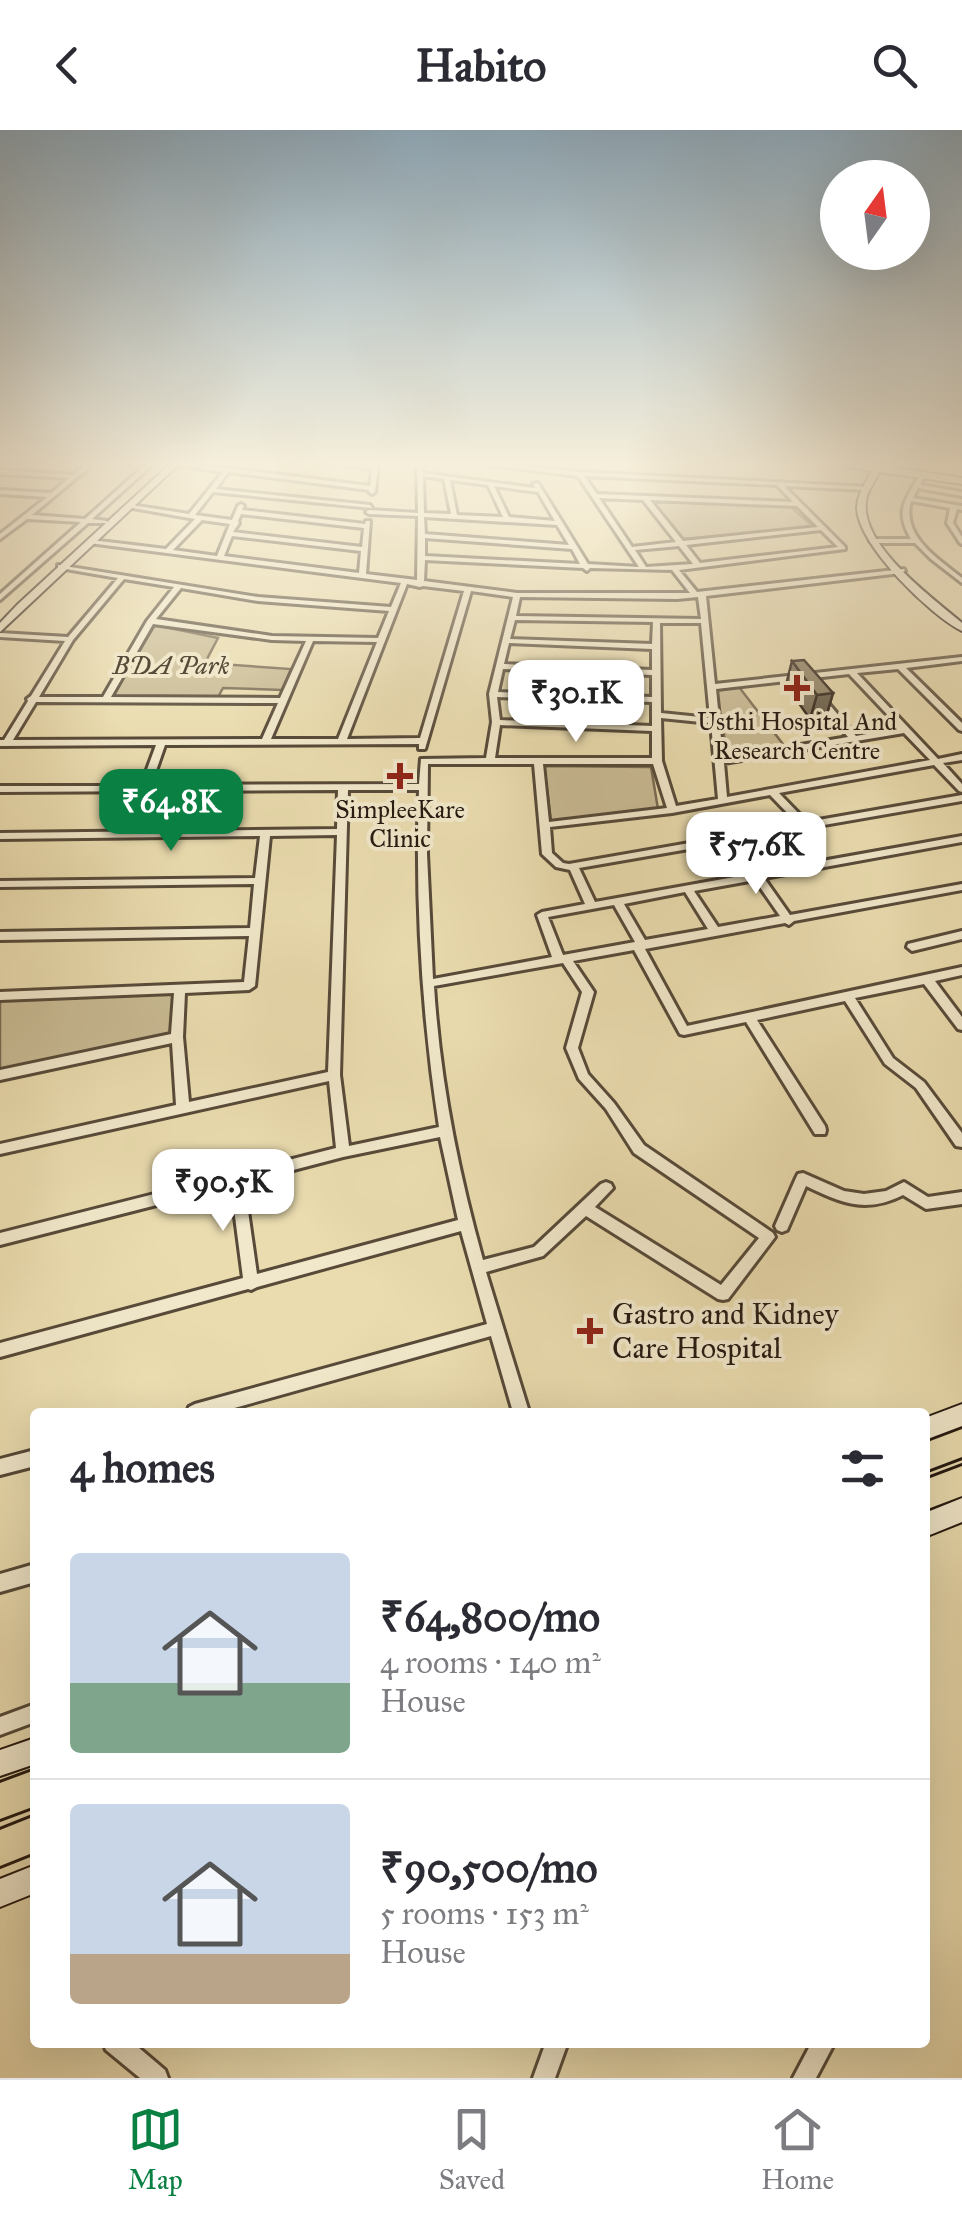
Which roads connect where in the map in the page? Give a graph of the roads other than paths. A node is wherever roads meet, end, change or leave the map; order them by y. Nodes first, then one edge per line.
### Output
1 (49, 556) edge
2 (69, 556) edge
3 (71, 556) edge
4 (196, 556) edge
5 (221, 556) edge
6 (364, 556) edge
7 (579, 556) edge
8 (634, 556) edge
9 (690, 556) edge
10 (780, 556) edge
11 (886, 556) edge
12 (934, 556) edge
13 (422, 558) joint
14 (220, 559) junction
15 (60, 566) junction
16 (699, 566) junction
17 (674, 568) junction
18 (586, 569) junction
19 (644, 570) junction
20 (901, 572) junction
21 (122, 577) junction
22 (362, 577) junction
23 (962, 581) edge
24 (404, 583) junction
25 (420, 585) junction
26 (178, 587) junction
27 (467, 591) junction
28 (517, 595) junction
29 (698, 595) junction
30 (0, 599) edge
31 (14, 601) junction
32 (394, 609) junction
33 (0, 615) edge
34 (514, 618) junction
35 (151, 621) junction
36 (704, 621) junction
37 (656, 623) junction
38 (962, 625) edge
39 (0, 632) edge
40 (70, 639) junction
41 (310, 640) junction
42 (382, 640) junction
43 (506, 641) junction
44 (656, 647) junction
45 (962, 659) edge
46 (949, 661) junction
47 (499, 666) junction
48 (902, 666) junction
49 (962, 672) edge
50 (656, 673) junction
51 (852, 673) junction
52 (802, 678) junction
53 (712, 688) junction
54 (493, 694) junction
55 (31, 699) junction
56 (105, 700) junction
57 (657, 700) junction
58 (284, 702) junction
59 (657, 715) junction
60 (715, 721) junction
61 (496, 722) junction
62 (962, 728) edge
63 (656, 729) junction
64 (906, 730) junction
65 (854, 739) junction
66 (341, 742) junction
67 (421, 742) junction
68 (4, 743) edge
69 (161, 743) junction
70 (265, 743) junction
71 (962, 757) edge
72 (719, 760) junction
73 (424, 761) junction
74 (490, 761) junction
75 (538, 761) junction
76 (657, 761) junction
77 (936, 761) junction
78 (423, 787) junction
79 (145, 788) junction
80 (343, 788) junction
81 (0, 789) edge
82 (962, 789) edge
83 (772, 792) junction
84 (962, 798) edge
85 (723, 800) junction
86 (672, 810) junction
87 (545, 825) junction
88 (805, 826) junction
89 (340, 832) junction
90 (265, 833) junction
91 (0, 836) edge
92 (732, 839) junction
93 (962, 839) edge
94 (574, 868) junction
95 (758, 876) junction
96 (260, 881) junction
97 (0, 884) edge
98 (687, 888) junction
99 (962, 888) edge
100 (617, 901) junction
101 (592, 906) junction
102 (789, 921) junction
103 (254, 932) junction
104 (716, 933) junction
105 (962, 935) edge
106 (0, 936) edge
107 (640, 946) junction
108 (912, 946) dead end
109 (562, 959) junction
110 (962, 971) edge
111 (928, 979) junction
112 (430, 983) junction
113 (180, 989) junction
114 (0, 996) edge
115 (848, 996) junction
116 (750, 1017) junction
117 (962, 1026) edge
118 (177, 1037) junction
119 (0, 1074) edge
120 (334, 1075) junction
121 (183, 1108) junction
122 (820, 1130) dead end
123 (446, 1131) junction
124 (961, 1142) edge
125 (0, 1149) edge
126 (342, 1152) junction
127 (237, 1179) junction
128 (606, 1188) dead end
129 (962, 1198) edge
130 (586, 1209) junction
131 (466, 1224) junction
132 (782, 1226) dead end
133 (0, 1239) edge
134 (478, 1268) junction
135 (252, 1284) junction
136 (496, 1328) junction
137 (0, 1350) edge
138 (209, 1408) edge
139 (520, 1408) edge
140 (962, 1414) edge
141 (930, 1427) edge
142 (962, 1443) edge
143 (930, 1455) edge
144 (30, 1459) edge
145 (0, 1468) edge
146 (962, 1481) edge
147 (930, 1493) edge
148 (962, 1510) edge
149 (930, 1522) edge
150 (30, 1574) edge
151 (0, 1583) edge
152 (30, 1715) edge
153 (0, 1726) edge
154 (30, 1753) edge
155 (0, 1764) edge
156 (30, 1790) edge
157 (0, 1801) edge
158 (30, 1836) edge
159 (0, 1848) edge
160 (30, 1881) edge
161 (0, 1893) edge
162 (121, 2048) edge
163 (555, 2048) edge
164 (821, 2048) edge
165 (157, 2078) edge
166 (544, 2078) edge
167 (804, 2078) edge

1 - 30 street
2 - 31 street
3 - 15 street
4 - 14 street
5 - 14 street
6 - 22 street
7 - 18 street
8 - 19 street
9 - 16 street
10 - 16 street
11 - 20 street
12 - 23 street
13 - 18 street
13 - 25 street
14 - 22 street
15 - 21 street
15 - 39 street
16 - 17 street
17 - 19 street
17 - 29 street
18 - 19 street
20 - 29 street
20 - 38 street
21 - 26 street
21 - 40 street
22 - 24 street
24 - 25 street
24 - 32 street
25 - 27 street
26 - 32 street
26 - 35 street
27 - 28 street
27 - 67 street
28 - 29 street
28 - 34 street
29 - 36 street
30 - 31 street
31 - 33 street
32 - 42 street
34 - 37 street
34 - 43 street
35 - 41 street
35 - 56 street
36 - 37 street
36 - 53 street
37 - 44 street
39 - 40 street
40 - 55 street
41 - 42 street
41 - 58 street
42 - 66 street
43 - 44 street
43 - 47 street
44 - 50 street
45 - 46 street
46 - 48 street
46 - 49 street
47 - 50 street
47 - 54 street
48 - 51 street
48 - 62 street
50 - 57 street
51 - 52 street
51 - 64 street
52 - 53 street
52 - 65 street
53 - 60 street
54 - 57 street
54 - 61 street
55 - 56 street
55 - 68 street
56 - 58 street
57 - 59 street
58 - 70 street
59 - 60 street
59 - 63 street
60 - 72 street
61 - 63 street
61 - 74 street
63 - 76 street
64 - 65 street
64 - 77 street
65 - 72 street
66 - 67 street
66 - 70 street
67 - 73 street
68 - 69 street
69 - 70 street
69 - 79 street
71 - 77 street
72 - 85 street
73 - 74 street
73 - 78 street
74 - 75 street
75 - 76 street
75 - 87 street
76 - 86 street
77 - 82 street
77 - 83 street
78 - 80 street
78 - 112 street
79 - 80 street
79 - 81 street
80 - 89 street
83 - 85 street
83 - 88 street
84 - 88 street
85 - 86 street
86 - 87 street
87 - 94 street
88 - 92 street
89 - 90 street
89 - 120 street
90 - 91 street
90 - 96 street
92 - 94 street
92 - 95 street
93 - 95 street
94 - 101 street
95 - 98 street
95 - 102 street
96 - 97 street
96 - 103 street
98 - 100 street
98 - 104 street
99 - 102 street
100 - 101 street
100 - 107 street
101 - 109 street
102 - 104 street
103 - 106 street
103 - 113 street
104 - 107 street
105 - 108 street
107 - 109 street
107 - 116 street
109 - 112 street
109 - 130 street
110 - 111 street
111 - 115 street
111 - 117 street
112 - 123 street
113 - 114 street
113 - 118 street
115 - 116 street
115 - 124 street
116 - 122 street
118 - 119 street
118 - 121 street
120 - 121 street
120 - 126 street
121 - 125 street
123 - 126 street
123 - 131 street
126 - 127 street
127 - 133 street
127 - 135 street
128 - 130 street
129 - 132 street
130 - 134 street
131 - 134 street
131 - 135 street
134 - 136 street
135 - 137 street
136 - 138 street
136 - 139 street
140 - 141 street
142 - 143 highway
144 - 145 street
146 - 147 highway
148 - 149 street
150 - 151 street
152 - 153 street
154 - 155 street
156 - 157 highway
158 - 159 highway
160 - 161 street
162 - 165 street
163 - 166 street
164 - 167 street

